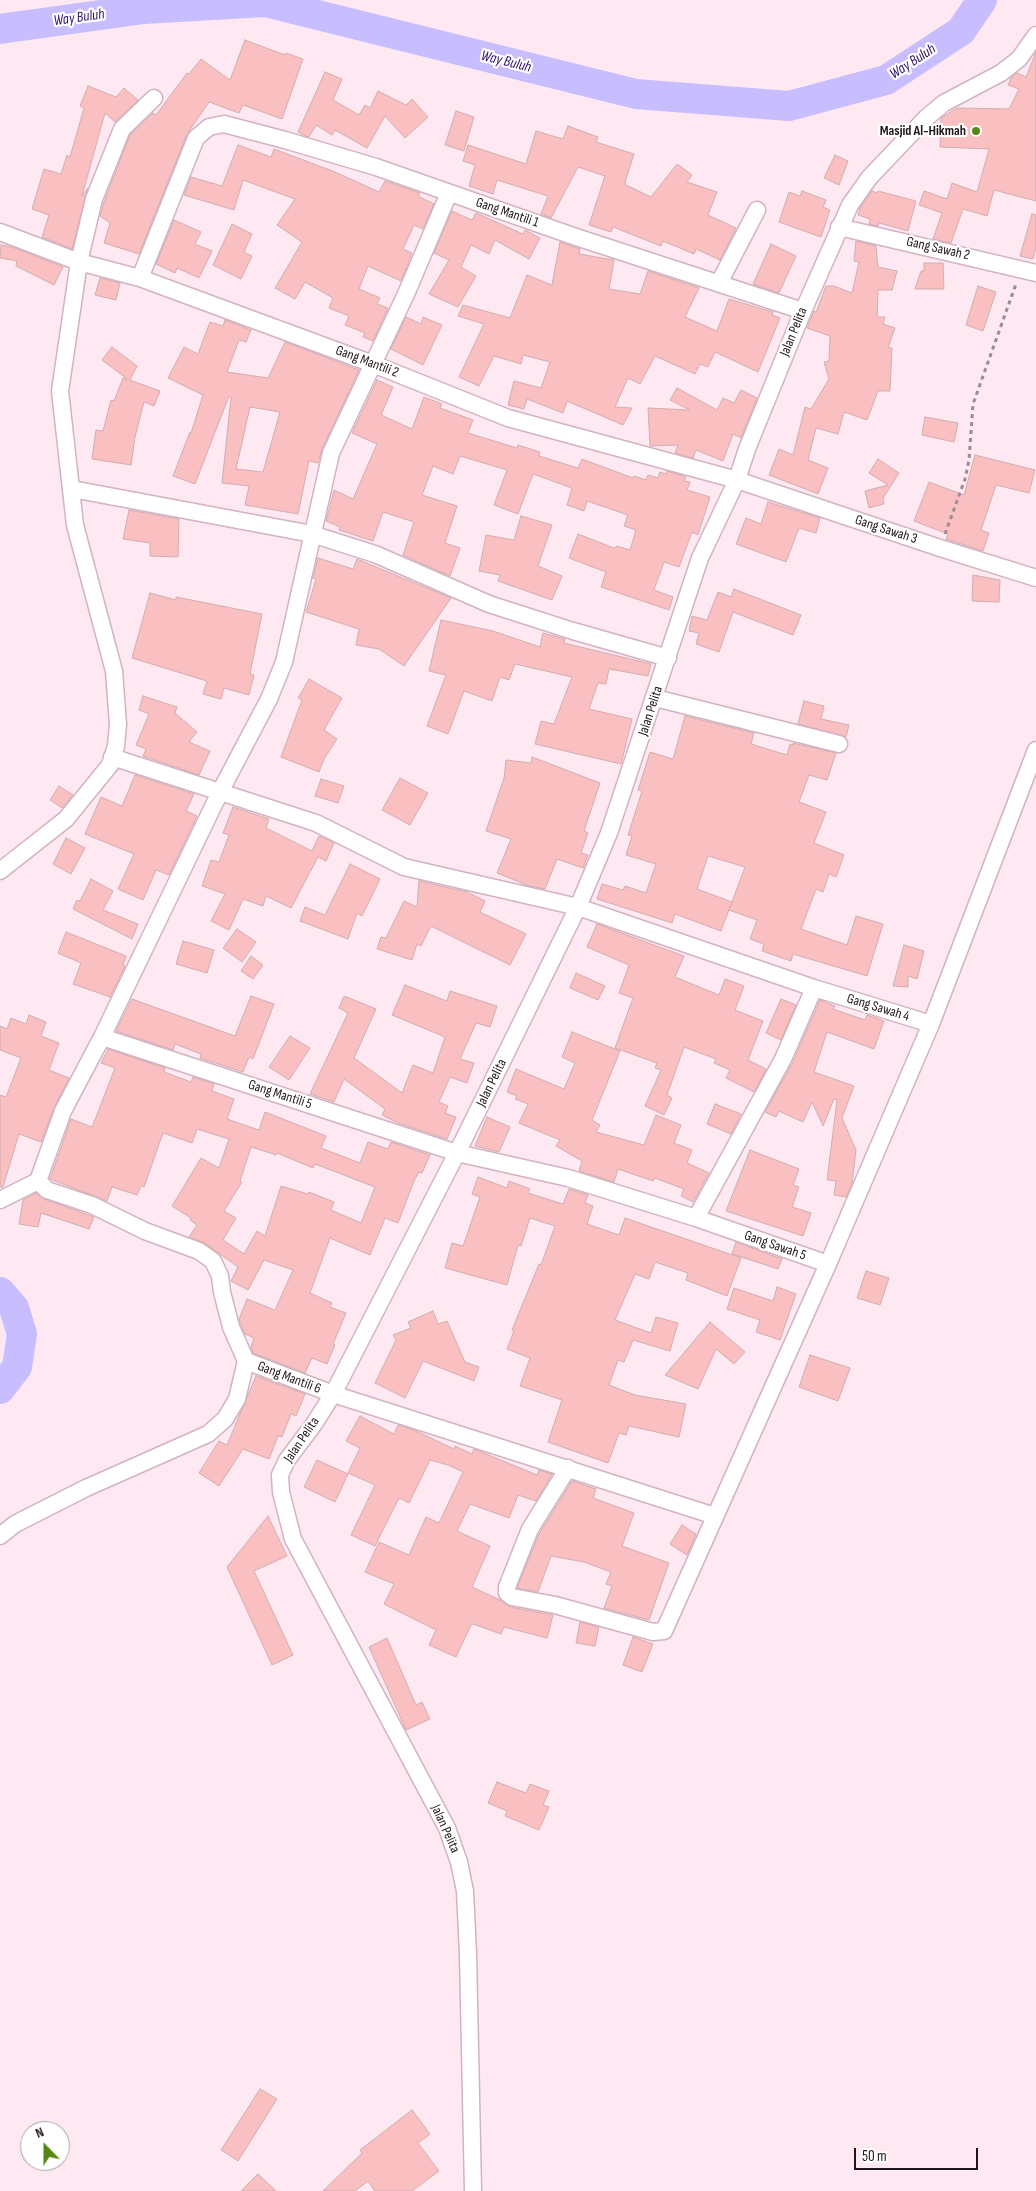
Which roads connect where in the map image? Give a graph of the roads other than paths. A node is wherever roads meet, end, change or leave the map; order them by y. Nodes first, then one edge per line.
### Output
1 (1036, 35) edge
2 (154, 98) dead end
3 (450, 192) junction
4 (757, 210) dead end
5 (839, 227) junction
6 (0, 232) edge
7 (78, 262) junction
8 (1029, 271) edge
9 (140, 278) junction
10 (719, 282) junction
11 (802, 311) junction
12 (373, 364) junction
13 (737, 480) junction
14 (72, 489) junction
15 (312, 534) junction
16 (1036, 578) edge
17 (668, 658) junction
18 (655, 698) junction
19 (839, 744) dead end
20 (1036, 750) edge
21 (112, 757) junction
22 (220, 792) junction
23 (0, 871) edge
24 (578, 908) junction
25 (814, 988) junction
26 (931, 1024) junction
27 (102, 1037) junction
28 (457, 1153) junction
29 (38, 1181) junction
30 (0, 1200) edge
31 (696, 1218) junction
32 (828, 1264) junction
33 (246, 1361) junction
34 (332, 1394) junction
35 (568, 1468) junction
36 (715, 1516) junction
37 (0, 1536) edge
38 (473, 2191) edge

1 - 5 street, Jalan Pelita
2 - 7 street
3 - 9 street, Gang Mantili 1
3 - 10 street, Gang Mantili 1
3 - 12 street
4 - 10 street
5 - 8 street, Gang Sawah 2
5 - 11 street, Jalan Pelita
6 - 7 street, Gang Mantili 2
7 - 9 street, Gang Mantili 2
7 - 14 street
9 - 12 street, Gang Mantili 2
10 - 11 street, Gang Mantili 1
11 - 13 street, Jalan Pelita
12 - 13 street, Gang Mantili 2
12 - 15 street
13 - 16 street, Gang Sawah 3
13 - 17 street, Jalan Pelita
14 - 15 street
14 - 21 street
15 - 17 street
15 - 22 street
17 - 18 street, Jalan Pelita
18 - 19 street
18 - 24 street, Jalan Pelita
20 - 26 street
21 - 22 street, Gang Sawah 4
21 - 23 street
22 - 24 street, Gang Sawah 4
22 - 27 street
24 - 25 street, Gang Sawah 4
24 - 28 street, Jalan Pelita
25 - 26 street, Gang Sawah 4
25 - 31 street
26 - 32 street
27 - 28 street, Gang Mantili 5
27 - 29 street
28 - 31 street, Gang Sawah 5
28 - 34 street, Jalan Pelita
29 - 30 street
29 - 33 street
31 - 32 street, Gang Sawah 5
32 - 36 street
33 - 34 street, Gang Mantili 6
33 - 37 street
34 - 35 street, Gang Mantili 6
34 - 38 street, Jalan Pelita
35 - 36 street, Gang Mantili 6
35 - 36 street

